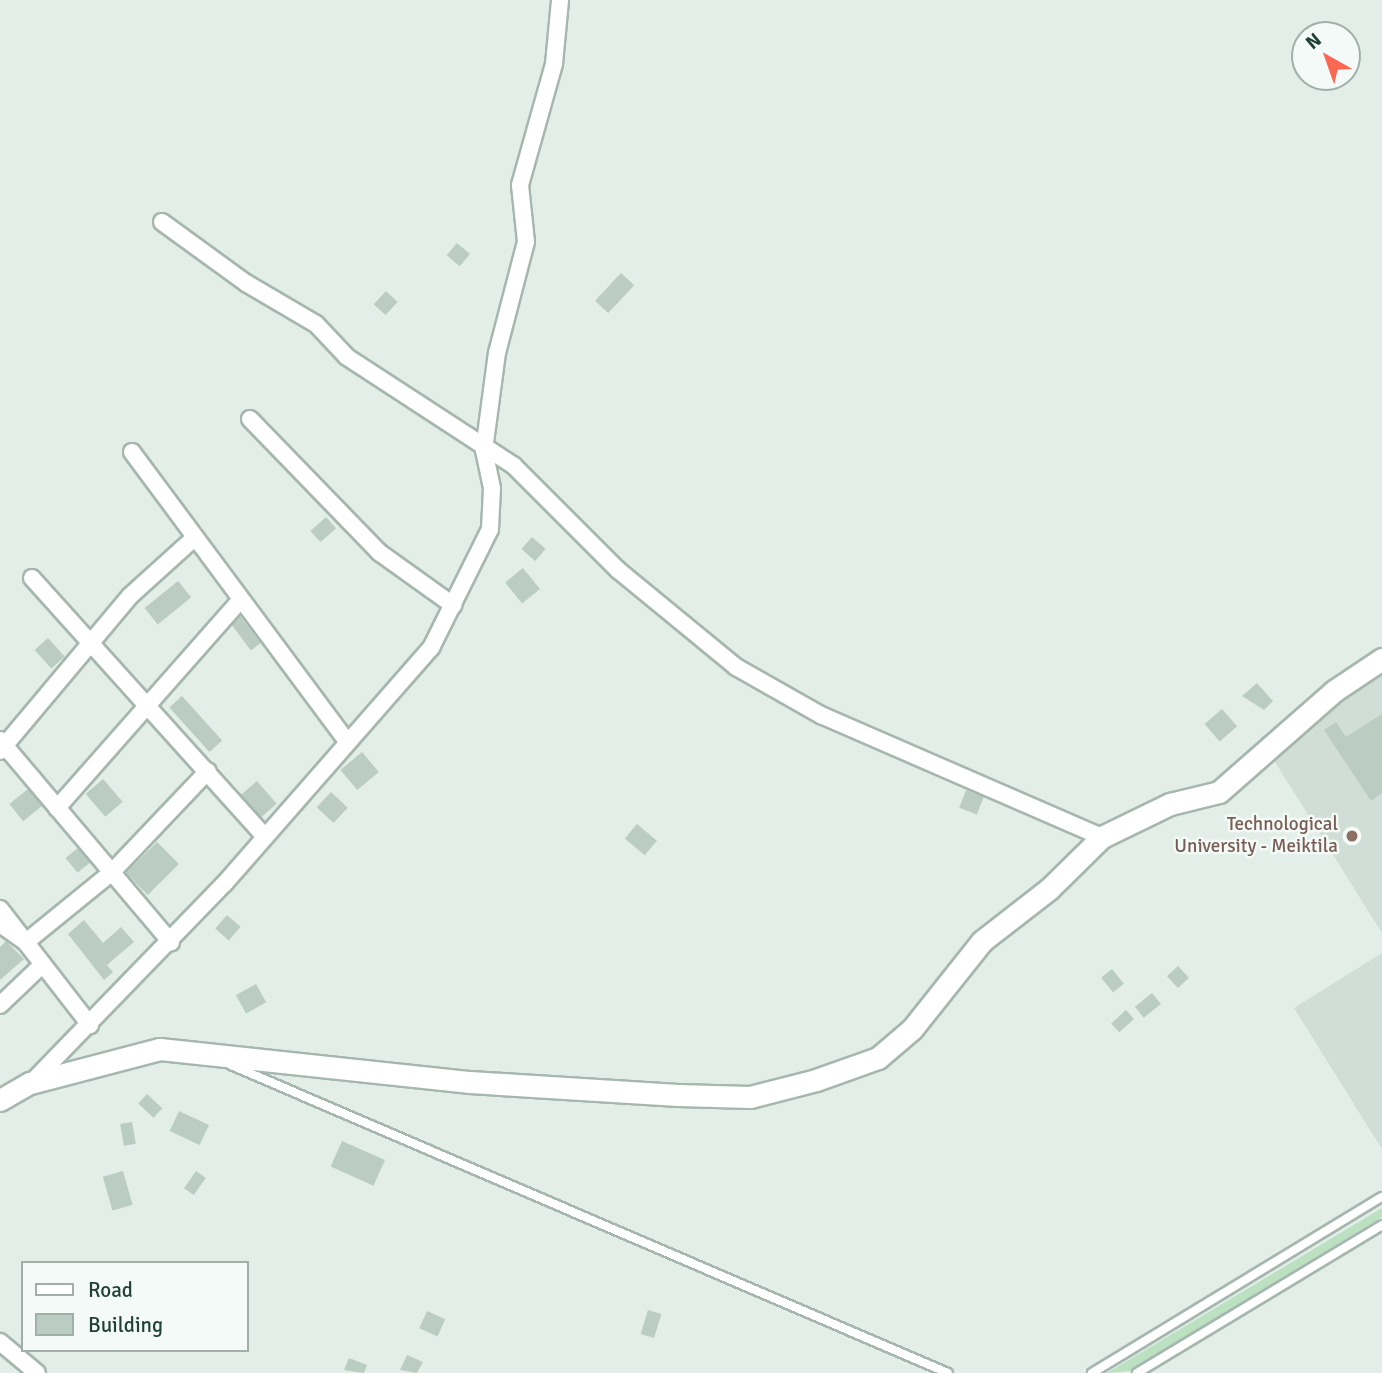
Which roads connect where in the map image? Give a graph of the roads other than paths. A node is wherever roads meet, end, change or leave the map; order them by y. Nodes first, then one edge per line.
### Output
1 (560, 0) edge
2 (162, 222) dead end
3 (250, 419) dead end
4 (484, 450) junction
5 (132, 452) dead end
6 (193, 539) junction
7 (32, 578) dead end
8 (241, 600) junction
9 (453, 605) junction
10 (92, 644) junction
11 (1382, 659) edge
12 (149, 706) junction
13 (347, 742) junction
14 (2, 745) edge
15 (208, 771) junction
16 (57, 808) junction
17 (265, 837) junction
18 (1102, 837) junction
19 (112, 872) junction
20 (0, 909) edge
21 (0, 924) edge
22 (26, 942) junction
23 (171, 942) junction
24 (43, 964) junction
25 (0, 1005) edge
26 (90, 1025) junction
27 (204, 1056) junction
28 (30, 1083) junction
29 (0, 1100) edge
30 (1382, 1197) edge
31 (1382, 1225) edge
32 (0, 1342) edge
33 (37, 1373) edge
34 (948, 1373) edge
35 (1092, 1373) edge
36 (1137, 1373) edge

1 - 4 street
2 - 4 street
3 - 9 street
4 - 9 street
4 - 18 street
5 - 6 street
6 - 8 street
6 - 10 street
7 - 10 street
8 - 12 street
8 - 13 street
9 - 13 street
10 - 12 street
10 - 14 street
11 - 18 street
12 - 15 street
12 - 16 street
13 - 17 street
14 - 16 street
15 - 17 street
15 - 19 street
16 - 19 street
17 - 23 street
18 - 27 street
19 - 22 street
19 - 23 street
20 - 22 street
21 - 22 street
22 - 24 street
23 - 26 street
24 - 25 street
24 - 26 street
26 - 28 street
27 - 28 street
27 - 34 lane
28 - 29 street
30 - 35 lane
31 - 36 lane
32 - 33 street

